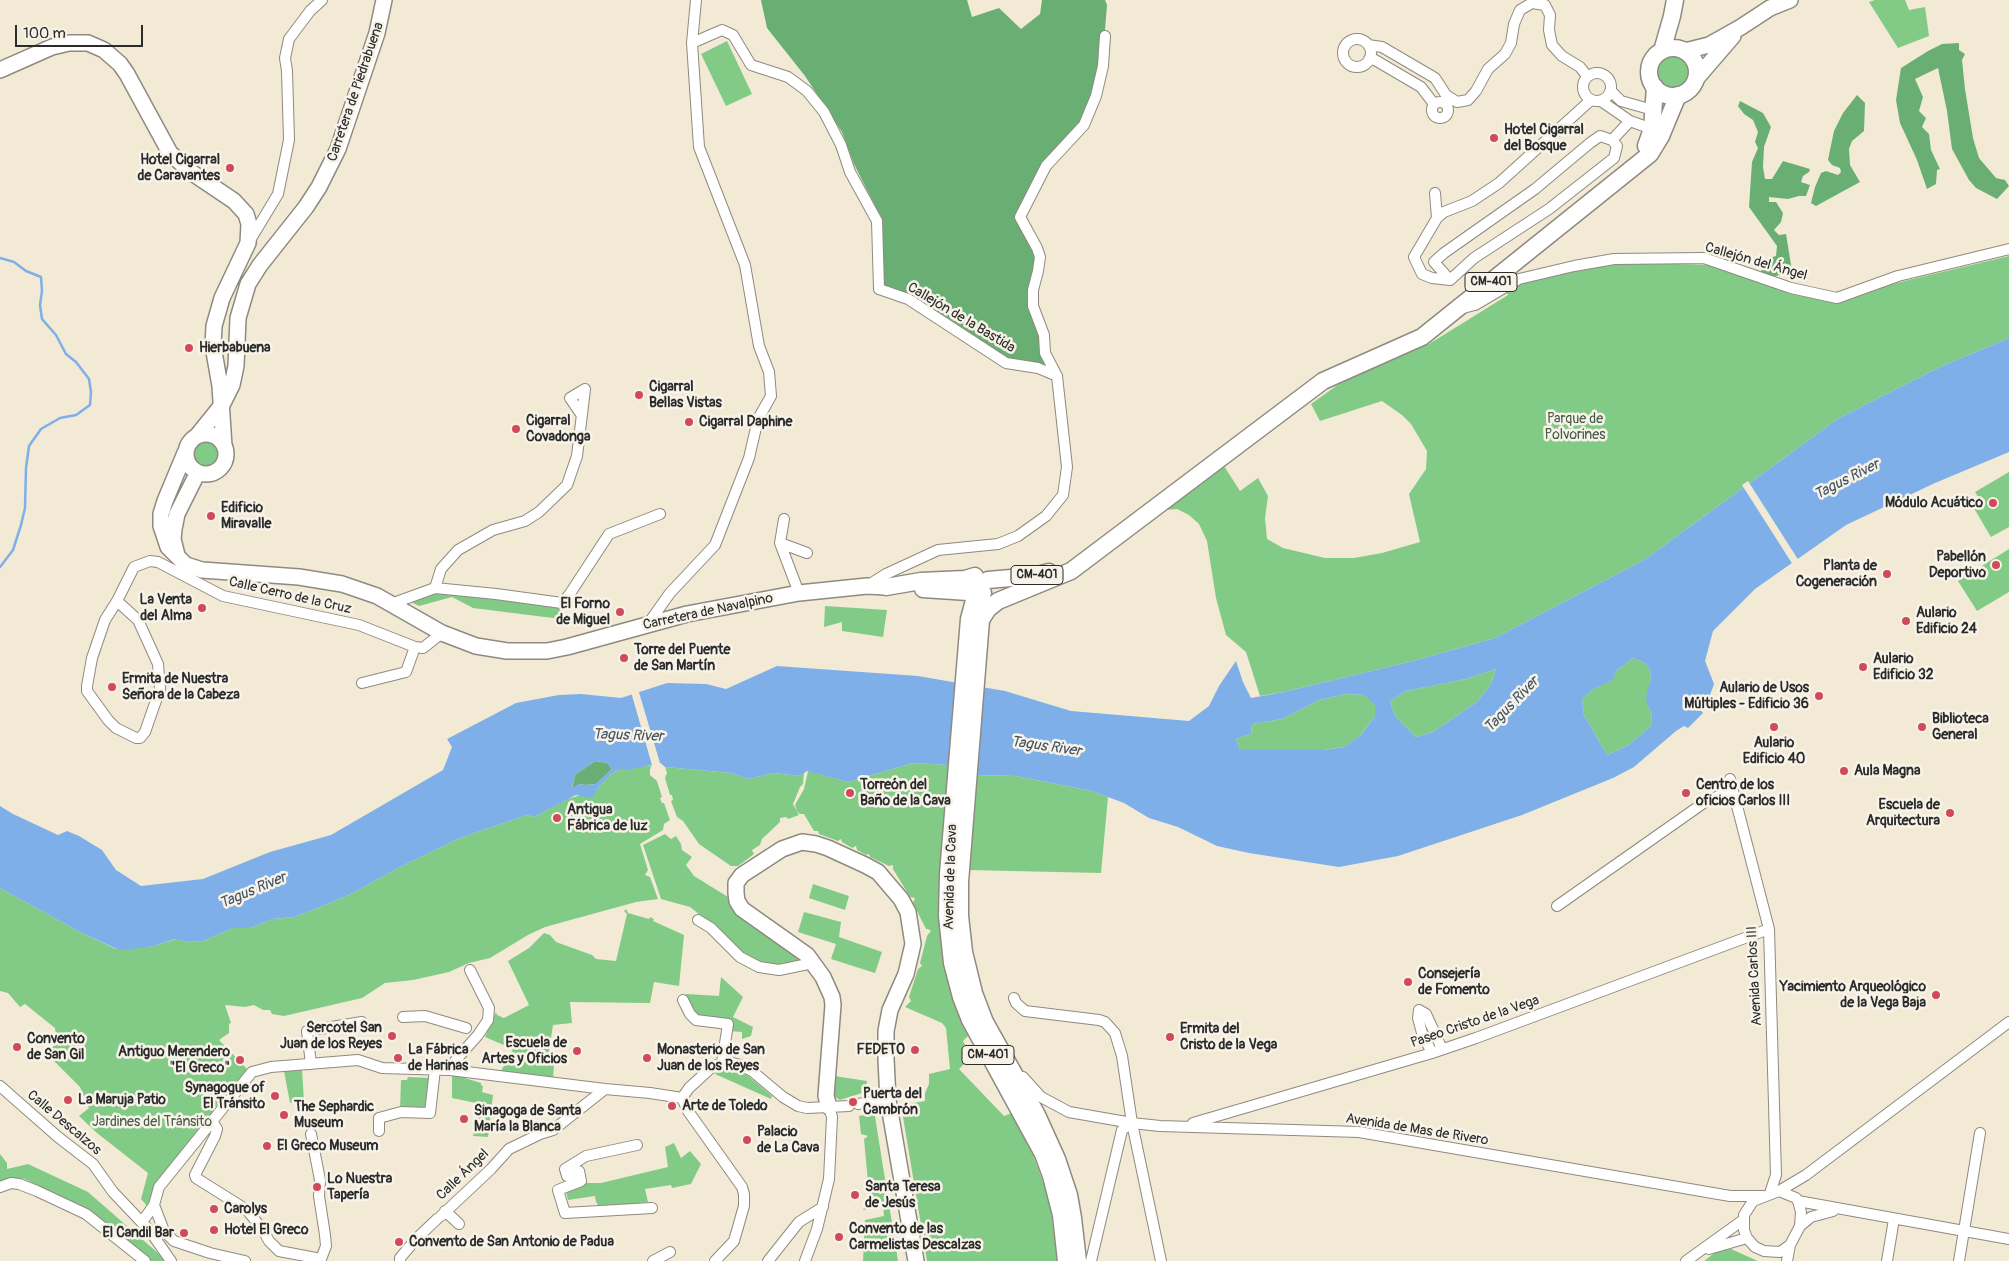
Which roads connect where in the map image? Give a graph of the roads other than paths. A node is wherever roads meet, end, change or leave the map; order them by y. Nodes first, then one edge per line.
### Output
1 (322, 0) edge
2 (384, 0) edge
3 (696, 0) edge
4 (1675, 0) edge
5 (1790, 0) edge
6 (1776, 4) edge
7 (1672, 16) junction
8 (1741, 27) junction
9 (1105, 36) dead end
10 (692, 43) junction
11 (1368, 45) junction
12 (1662, 51) junction
13 (1684, 51) junction
14 (1369, 59) junction
15 (0, 70) edge
16 (1587, 76) junction
17 (1696, 78) junction
18 (1655, 87) junction
19 (1611, 91) junction
20 (1678, 95) junction
21 (1596, 101) junction
22 (1434, 104) dead end
23 (1653, 110) junction
24 (1630, 121) junction
25 (1652, 130) junction
26 (1612, 140) junction
27 (1634, 166) junction
28 (1435, 193) dead end
29 (1437, 218) junction
30 (248, 243) junction
31 (2009, 249) edge
32 (1514, 273) junction
33 (1450, 280) junction
34 (236, 366) junction
35 (217, 371) junction
36 (1057, 376) junction
37 (222, 405) junction
38 (581, 414) dead end
39 (197, 436) junction
40 (224, 446) junction
41 (186, 453) junction
42 (199, 477) junction
43 (165, 501) junction
44 (660, 514) dead end
45 (784, 518) dead end
46 (780, 543) junction
47 (1099, 549) junction
48 (807, 553) dead end
49 (178, 559) junction
50 (207, 570) junction
51 (966, 579) junction
52 (203, 585) junction
53 (867, 586) junction
54 (886, 587) junction
55 (1033, 587) junction
56 (435, 588) junction
57 (800, 592) junction
58 (945, 592) junction
59 (976, 593) junction
60 (118, 601) junction
61 (392, 604) junction
62 (975, 620) junction
63 (648, 624) junction
64 (442, 632) junction
65 (415, 647) junction
66 (362, 683) dead end
67 (957, 840) junction
68 (1557, 906) dead end
69 (698, 920) dead end
70 (1769, 929) junction
71 (813, 963) junction
72 (470, 970) dead end
73 (968, 972) junction
74 (1014, 998) dead end
75 (683, 1000) dead end
76 (403, 1017) dead end
77 (362, 1022) dead end
78 (2009, 1022) edge
79 (466, 1028) dead end
80 (1442, 1049) junction
81 (1432, 1053) junction
82 (722, 1063) junction
83 (308, 1064) junction
84 (435, 1069) junction
85 (450, 1070) junction
86 (605, 1089) junction
87 (2, 1092) edge
88 (682, 1098) junction
89 (888, 1100) junction
90 (829, 1107) junction
91 (1069, 1112) joint
92 (212, 1120) junction
93 (1132, 1123) junction
94 (1185, 1126) junction
95 (379, 1131) dead end
96 (1980, 1133) dead end
97 (311, 1134) dead end
98 (637, 1145) dead end
99 (1806, 1175) junction
100 (1776, 1176) junction
101 (0, 1187) edge
102 (1782, 1195) junction
103 (1730, 1196) junction
104 (154, 1205) junction
105 (823, 1207) junction
106 (652, 1208) dead end
107 (1839, 1210) junction
108 (441, 1215) junction
109 (1744, 1215) junction
110 (1894, 1219) junction
111 (142, 1222) junction
112 (459, 1224) dead end
113 (1800, 1226) junction
114 (1964, 1231) junction
115 (1747, 1238) junction
116 (2009, 1239) edge
117 (1790, 1245) junction
118 (1095, 1246) junction
119 (1764, 1251) junction
120 (670, 1252) dead end
121 (1696, 1253) junction
122 (321, 1260) edge
123 (145, 1261) edge
124 (171, 1261) edge
125 (245, 1261) edge
126 (400, 1261) edge
127 (653, 1261) edge
128 (715, 1261) edge
129 (768, 1261) edge
130 (805, 1261) edge
131 (916, 1261) edge
132 (1066, 1261) edge
133 (1078, 1261) edge
134 (1091, 1261) edge
135 (1098, 1261) edge
136 (1161, 1261) edge
137 (1686, 1261) edge
138 (1770, 1261) edge
139 (1786, 1261) edge
140 (1887, 1261) edge
141 (1959, 1261) edge

1 - 30 street
2 - 34 main road, Carretera de Piedrabuena
3 - 10 street
4 - 7 main road, CM-401
5 - 6 main road
6 - 8 main road
7 - 12 main road, CM-401
7 - 13 main road, CM-401
8 - 13 main road
8 - 17 main road
9 - 36 street
10 - 36 street, Callejón de la Bastida
10 - 63 street
11 - 14 street
11 - 14 street
11 - 16 street
12 - 13 main road
12 - 18 main road, CM-401
13 - 17 main road, CM-401
14 - 22 street
15 - 30 main road
16 - 19 street
16 - 21 street
17 - 20 main road, CM-401
18 - 20 main road
18 - 23 main road, CM-401
19 - 21 street
19 - 23 street
20 - 27 main road, CM-401
21 - 24 street
21 - 29 street
23 - 25 main road, CM-401
24 - 25 street
24 - 26 street
25 - 27 main road, CM-401
26 - 33 street
26 - 33 street
27 - 32 main road, CM-401
28 - 29 street
29 - 33 street
30 - 35 main road
31 - 32 street, Callejón del Ángel
32 - 47 main road, CM-401
34 - 37 main road, Carretera de Piedrabuena
34 - 40 main road, Carretera de Piedrabuena
35 - 37 main road
35 - 39 main road
36 - 53 street
37 - 39 main road, Carretera de Piedrabuena
37 - 40 main road
38 - 56 street
39 - 40 main road
39 - 41 main road, Carretera de Piedrabuena
40 - 42 main road, Carretera de Piedrabuena
41 - 42 main road
41 - 43 main road, Carretera de Piedrabuena
42 - 43 main road, Carretera de Piedrabuena
42 - 49 main road
43 - 49 main road
44 - 56 street
45 - 46 street
46 - 48 street
46 - 57 street
47 - 51 main road
47 - 55 main road, CM-401
47 - 59 main road, CM-401
49 - 50 main road
50 - 52 street
50 - 61 main road
51 - 54 main road
51 - 59 main road
52 - 60 street, Calle Cerro de la Cruz
52 - 65 street, Calle Cerro de la Cruz
53 - 54 main road, Carretera de Navalpino
53 - 57 main road, Carretera de Navalpino
54 - 58 main road
55 - 59 main road
55 - 62 main road, CM-401
56 - 61 street
57 - 63 main road, Carretera de Navalpino
58 - 59 main road
58 - 62 main road
59 - 62 main road, CM-401
60 - 60 street
61 - 64 main road
62 - 67 main road, Avenida de la Cava / CM-401
62 - 67 main road, Avenida de la Cava / CM-401
63 - 64 main road, Carretera de Navalpino
64 - 65 street
65 - 66 street
67 - 73 main road, Avenida de la Cava / CM-401
67 - 132 main road, Avenida de la Cava / CM-401
68 - 70 street, Avenida Carlos III
69 - 71 street
70 - 80 street, Paseo Cristo de la Vega
70 - 100 street, Avenida Carlos III
71 - 89 main road
71 - 90 main road
72 - 85 street
73 - 91 street, Avenida de la Cava
73 - 133 main road, Avenida de la Cava / CM-401
74 - 93 street
75 - 82 street
76 - 79 street
77 - 83 street
78 - 99 street
80 - 81 street, Paseo Cristo de la Vega
80 - 81 street
81 - 94 street, Paseo Cristo de la Vega
82 - 88 street
82 - 90 street
83 - 84 street
83 - 92 street
84 - 85 street
84 - 95 street
85 - 86 street
86 - 88 street
86 - 108 street, Calle Ángel
87 - 111 street, Calle Descalzos
88 - 128 street
89 - 90 street
89 - 131 main road
90 - 105 street
91 - 93 street, Avenida de Mas de Rivero
92 - 104 street
92 - 122 street
93 - 94 street, Avenida de Mas de Rivero
93 - 118 street
93 - 136 street
94 - 103 street, Avenida de Mas de Rivero
96 - 114 street
97 - 122 street
98 - 106 street
99 - 102 street
99 - 102 street
100 - 102 street
100 - 102 street, Avenida Carlos III
101 - 123 street
102 - 103 street, Avenida de Mas de Rivero
102 - 107 street, Avenida de Mas de Rivero
102 - 109 street
102 - 113 street
103 - 109 street
104 - 111 street
104 - 125 street
105 - 129 street
105 - 130 street
107 - 110 street, Avenida de Mas de Rivero
107 - 113 street, Avenida de Mas de Rivero
108 - 112 street
108 - 126 street, Calle Ángel
109 - 115 street
109 - 121 street
110 - 114 street, Avenida de Mas de Rivero
110 - 140 street
111 - 124 street, Calle Descalzos
113 - 117 street
114 - 116 street, Avenida de Mas de Rivero
114 - 141 street
115 - 119 street
115 - 121 street
117 - 119 street
117 - 139 street
118 - 134 street
118 - 135 street
119 - 138 street
120 - 127 street
121 - 137 street

